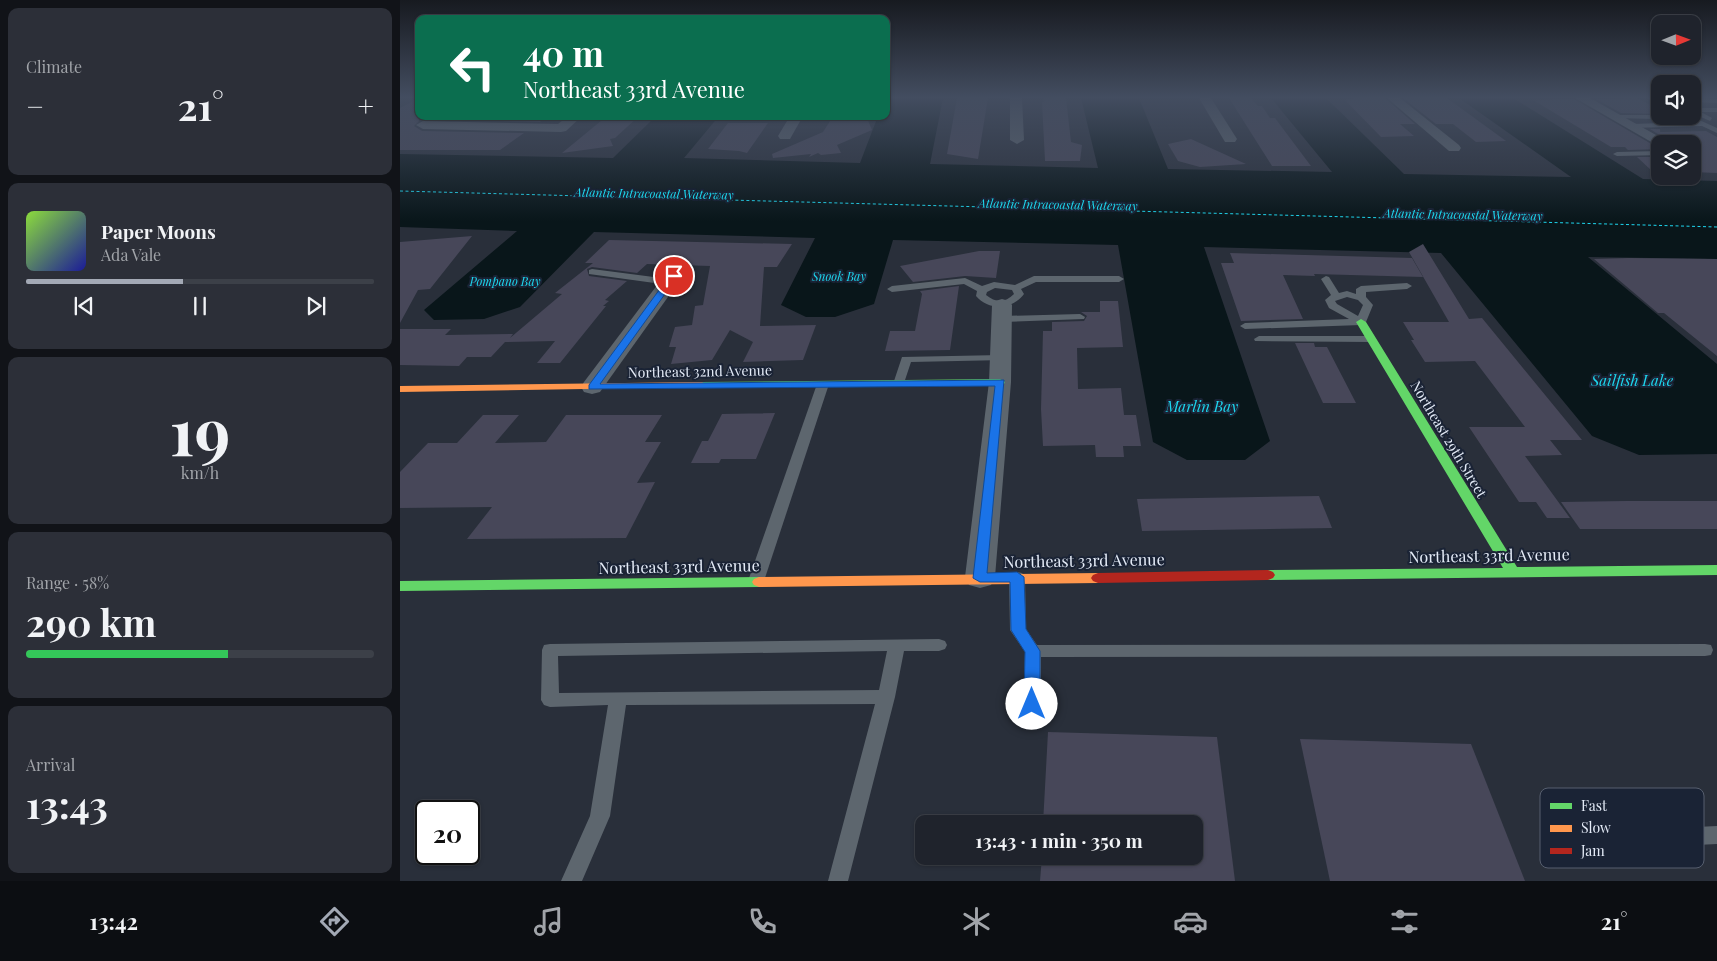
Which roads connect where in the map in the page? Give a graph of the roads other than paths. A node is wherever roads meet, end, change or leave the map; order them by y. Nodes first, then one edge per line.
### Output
1 (1443, 139) edge
2 (1454, 148) dead end
3 (1651, 153) edge
4 (1617, 154) dead end
5 (592, 272) dead end
6 (671, 279) joint
7 (1119, 279) dead end
8 (1326, 279) dead end
9 (1407, 286) dead end
10 (892, 288) dead end
11 (982, 290) junction
12 (1336, 296) junction
13 (1361, 298) junction
14 (1006, 304) junction
15 (1080, 318) dead end
16 (1361, 322) junction
17 (1245, 326) dead end
18 (1371, 339) junction
19 (1259, 340) dead end
20 (1001, 358) junction
21 (1000, 382) junction
22 (823, 384) junction
23 (899, 384) junction
24 (592, 387) junction
25 (400, 389) edge
26 (1714, 568) edge
27 (1512, 571) junction
28 (1017, 577) junction
29 (980, 578) junction
30 (756, 581) junction
31 (400, 586) edge
32 (897, 645) junction
33 (939, 645) dead end
34 (1705, 650) dead end
35 (1033, 651) junction
36 (886, 697) junction
37 (618, 698) junction
38 (1032, 721) dead end
39 (1717, 835) edge
40 (1704, 836) edge
41 (571, 881) edge
42 (838, 881) edge

1 - 2 street
3 - 4 lane
5 - 6 lane
6 - 24 street
7 - 14 lane
8 - 12 lane
9 - 13 lane
10 - 11 lane
11 - 14 lane
11 - 14 lane
12 - 13 lane
12 - 16 lane
13 - 16 lane
14 - 15 lane
14 - 20 street
16 - 17 lane
16 - 18 street, Northeast 29th Street
18 - 19 lane
18 - 27 street, Northeast 29th Street
20 - 21 street
20 - 23 lane
21 - 23 street, Northeast 32nd Avenue
21 - 29 street
22 - 23 street, Northeast 32nd Avenue
22 - 24 street, Northeast 32nd Avenue
22 - 30 lane
24 - 25 street, Northeast 32nd Avenue
26 - 27 street, Northeast 33rd Avenue
27 - 28 street, Northeast 33rd Avenue
28 - 29 street, Northeast 33rd Avenue
28 - 35 lane
29 - 30 street, Northeast 33rd Avenue
30 - 31 street, Northeast 33rd Avenue
32 - 33 lane
32 - 36 lane
32 - 37 lane
34 - 35 lane
35 - 38 lane
36 - 37 lane
36 - 42 lane
37 - 41 lane
39 - 40 lane

